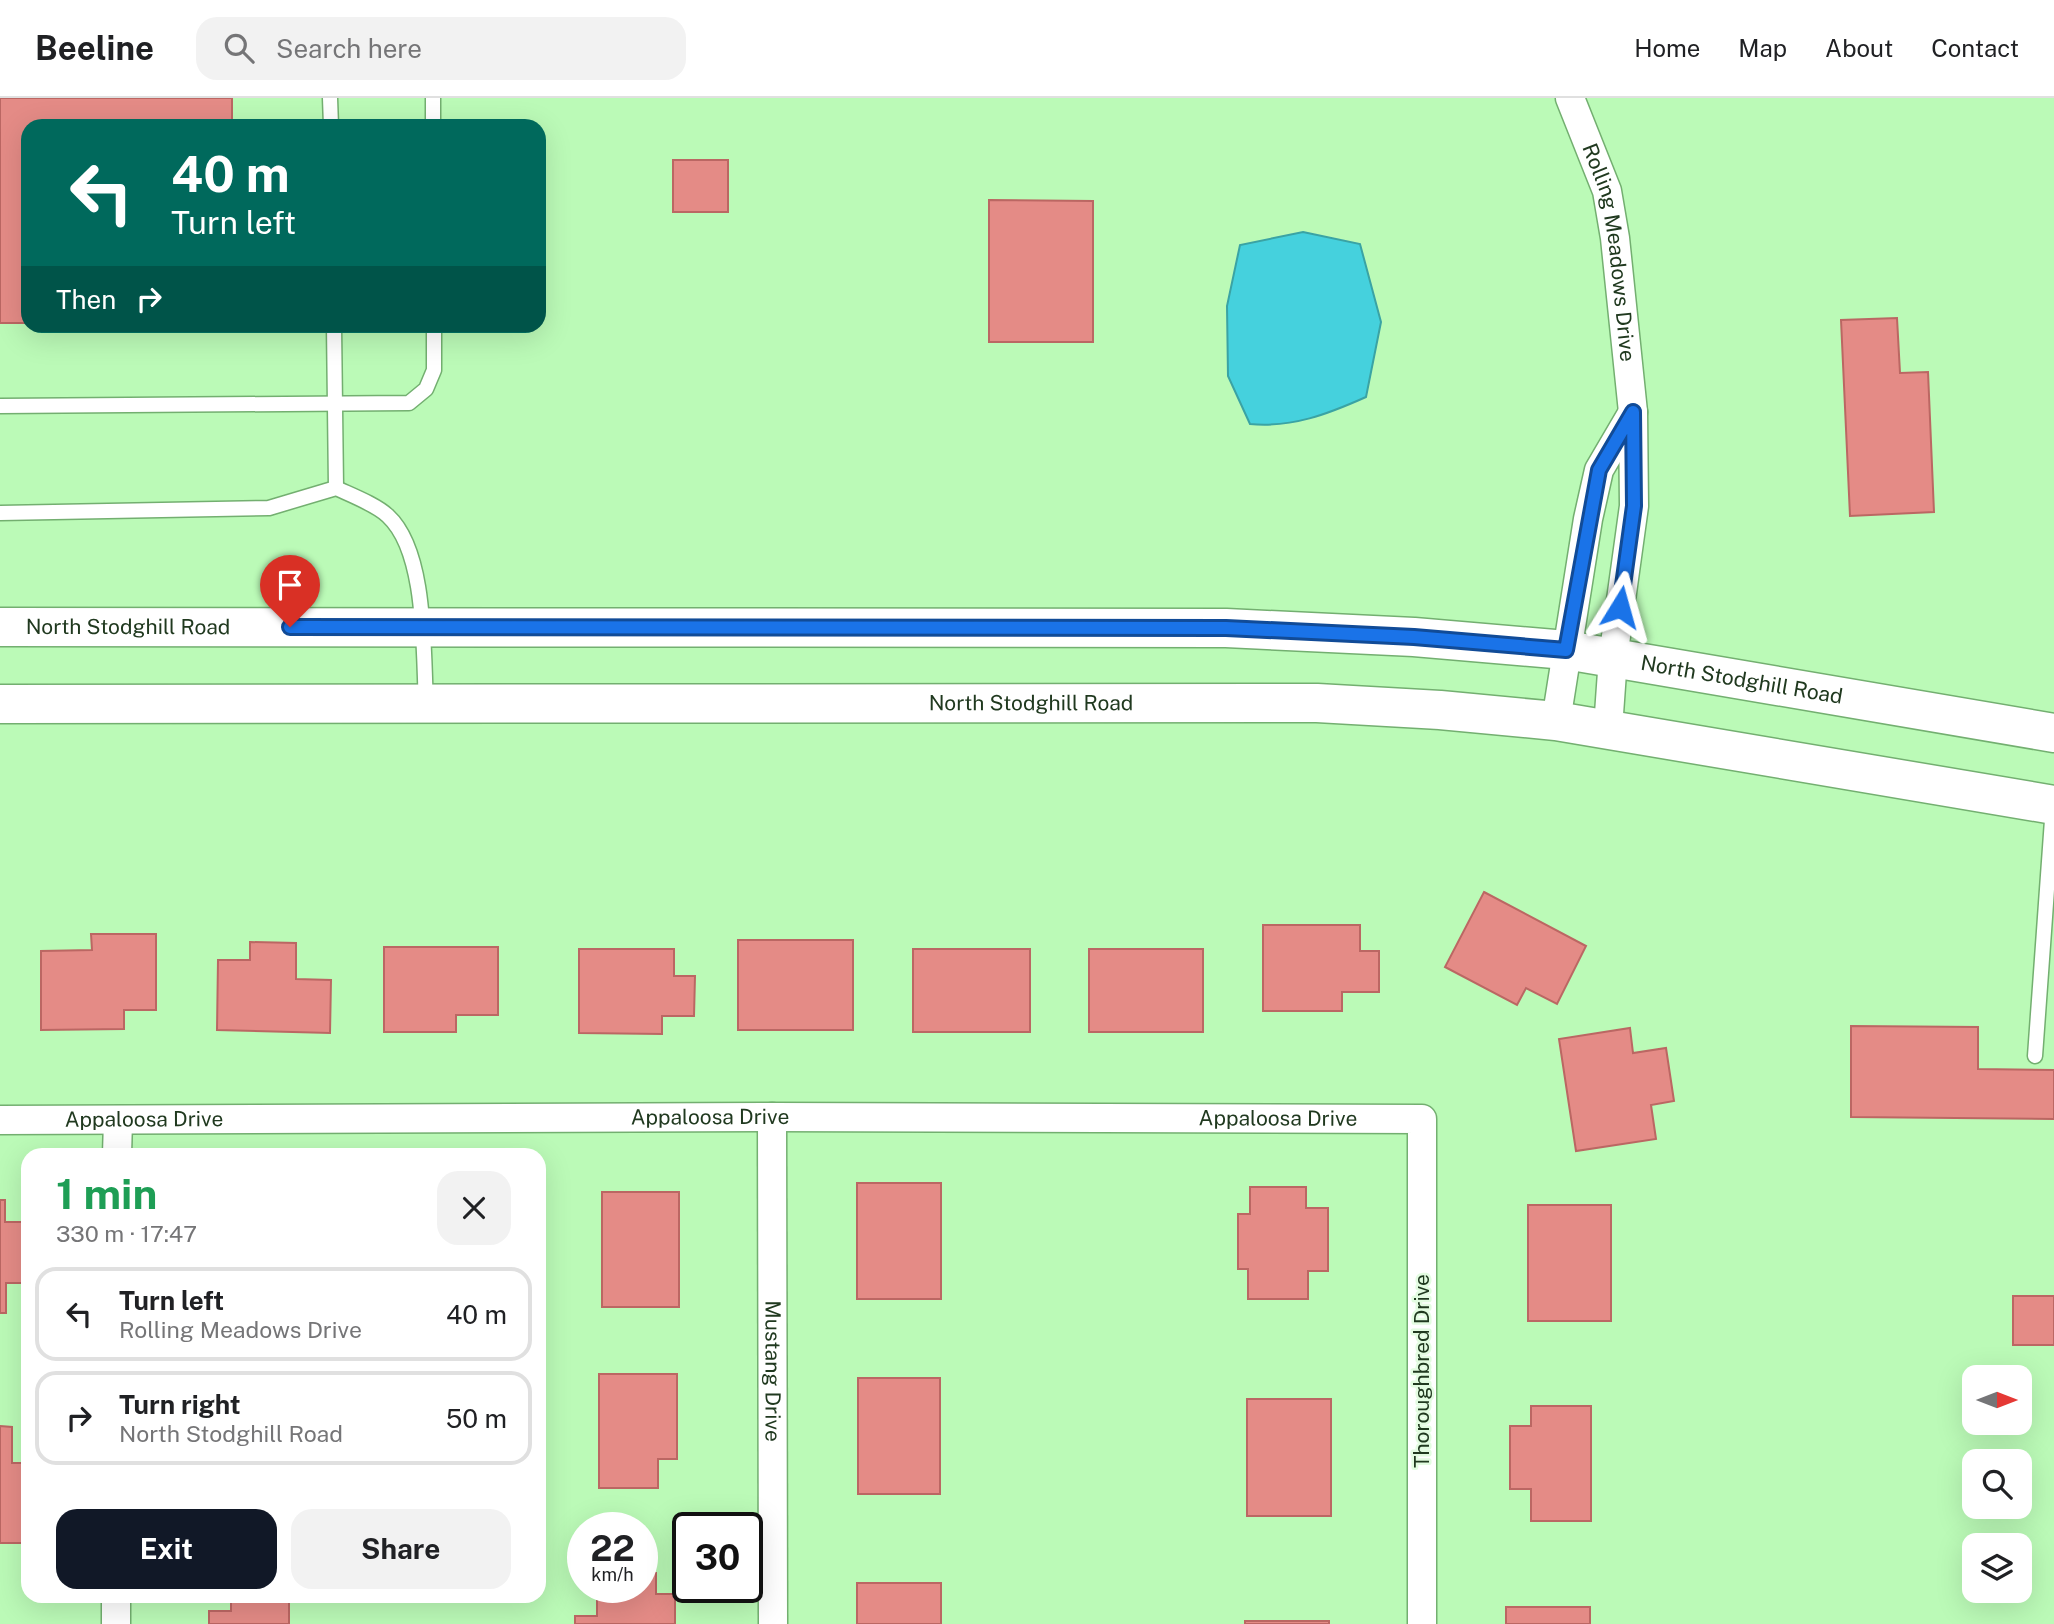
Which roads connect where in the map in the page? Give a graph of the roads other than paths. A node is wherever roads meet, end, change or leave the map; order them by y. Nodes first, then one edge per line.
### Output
1 (330, 98) edge
2 (433, 98) edge
3 (1570, 98) edge
4 (331, 119) edge
5 (433, 119) edge
6 (334, 333) edge
7 (434, 333) edge
8 (335, 402) junction
9 (0, 406) edge
10 (1633, 412) junction
11 (336, 488) junction
12 (0, 513) edge
13 (421, 626) junction
14 (0, 627) edge
15 (1566, 650) junction
16 (1613, 658) junction
17 (0, 704) edge
18 (426, 704) junction
19 (1556, 721) junction
20 (1608, 728) junction
21 (2054, 733) edge
22 (2053, 805) edge
23 (2035, 1056) dead end
24 (772, 1117) junction
25 (1422, 1119) joint
26 (0, 1120) edge
27 (118, 1120) junction
28 (117, 1148) edge
29 (116, 1603) edge
30 (116, 1624) edge
31 (772, 1624) edge
32 (1422, 1624) edge

1 - 4 lane
2 - 5 lane
3 - 10 street, Rolling Meadows Drive
6 - 8 lane
7 - 8 lane
8 - 9 lane
8 - 11 lane
10 - 15 street
10 - 16 street, Rolling Meadows Drive
11 - 12 lane
11 - 13 lane
13 - 14 main road, North Stodghill Road
13 - 15 main road, North Stodghill Road
13 - 18 lane
15 - 16 main road, North Stodghill Road
15 - 19 street
16 - 20 street, Rolling Meadows Drive
16 - 21 main road, North Stodghill Road
17 - 18 main road, North Stodghill Road
18 - 19 main road, North Stodghill Road
19 - 20 main road, North Stodghill Road
20 - 22 main road, North Stodghill Road
22 - 23 lane
24 - 25 street, Appaloosa Drive
24 - 27 street, Appaloosa Drive
24 - 31 street, Mustang Drive
25 - 32 street, Thoroughbred Drive
26 - 27 street, Appaloosa Drive
27 - 28 street
29 - 30 street

